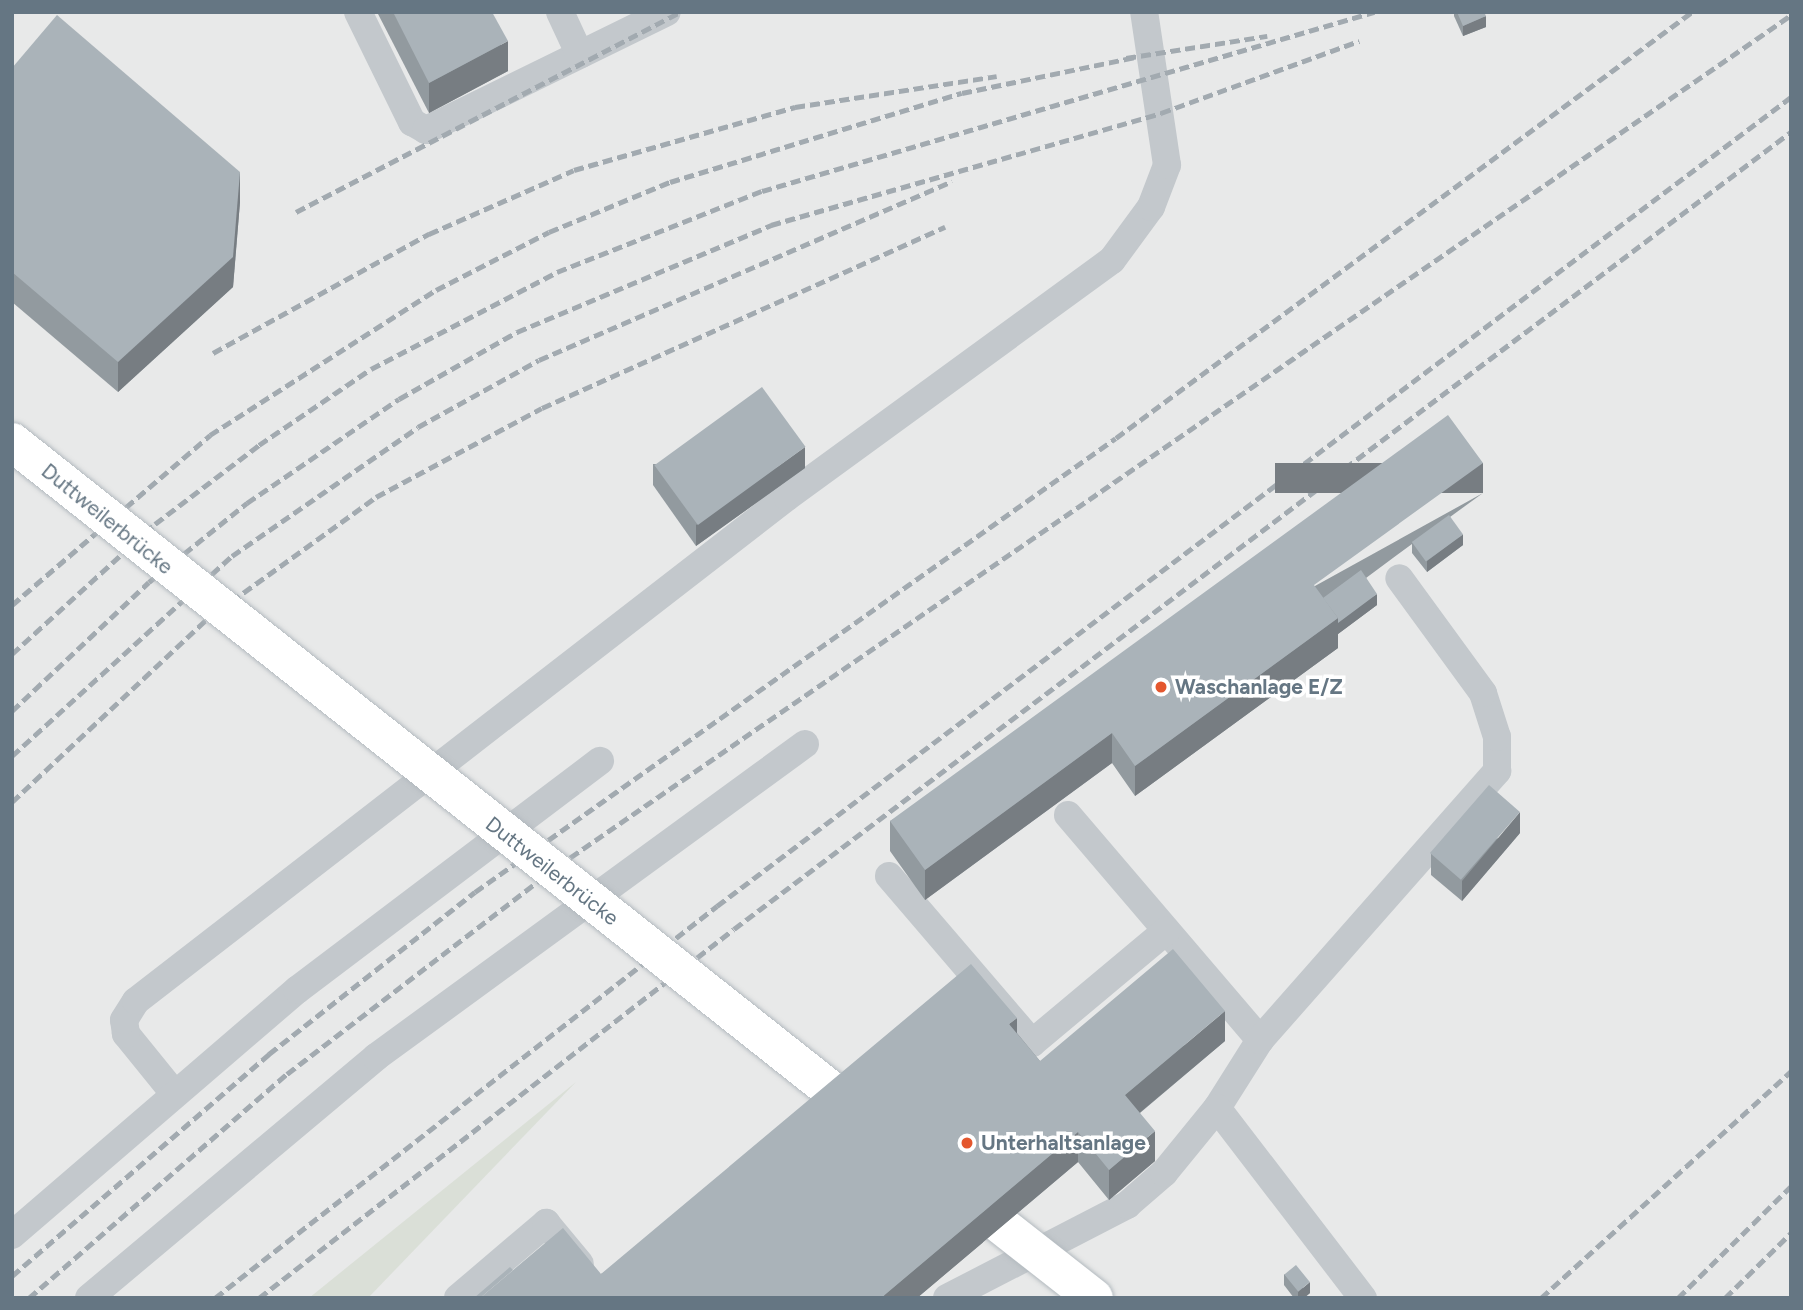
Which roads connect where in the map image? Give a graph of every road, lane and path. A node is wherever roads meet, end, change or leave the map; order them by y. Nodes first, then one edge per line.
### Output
1 (358, 12) edge
2 (560, 12) edge
3 (667, 12) edge
4 (1144, 12) edge
5 (580, 55) junction
6 (12, 442) edge
7 (1399, 578) dead end
8 (805, 744) dead end
9 (600, 761) dead end
10 (1068, 815) dead end
11 (889, 877) dead end
12 (1167, 931) junction
13 (973, 973) junction
14 (952, 991) edge
15 (1260, 1040) junction
16 (856, 1071) edge
17 (173, 1092) junction
18 (813, 1107) edge
19 (1217, 1108) junction
20 (892, 1139) edge
21 (934, 1172) edge
22 (12, 1235) edge
23 (599, 1286) edge
24 (89, 1298) edge
25 (458, 1298) edge
26 (947, 1298) edge
27 (1094, 1298) edge
28 (1363, 1298) edge

1 - 5 lane
2 - 5 lane
3 - 5 lane
4 - 17 lane
6 - 20 street, Duttweilerbrücke, bridge
7 - 15 lane
8 - 24 lane
9 - 17 lane
10 - 12 lane
11 - 13 lane
12 - 13 lane
12 - 15 lane
13 - 14 lane
15 - 19 lane
16 - 18 lane
17 - 22 lane
19 - 26 lane
19 - 28 lane
21 - 27 street, bridge
23 - 25 lane

